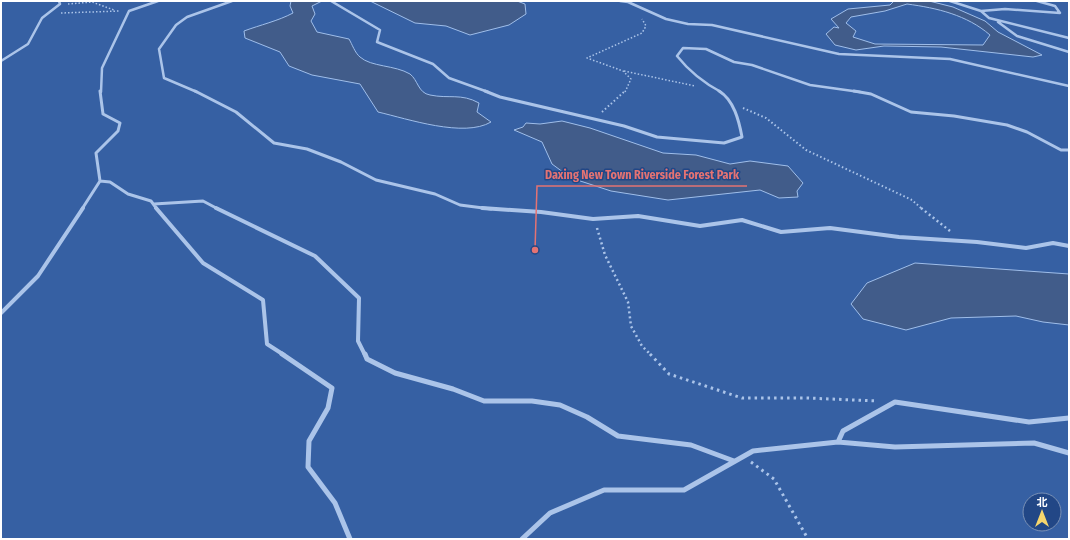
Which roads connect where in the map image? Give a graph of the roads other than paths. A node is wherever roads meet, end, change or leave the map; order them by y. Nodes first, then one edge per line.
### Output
1 (158, 1) edge
2 (232, 1) edge
3 (331, 1) edge
4 (620, 1) edge
5 (950, 1) edge
6 (1037, 1) edge
7 (60, 3) edge
8 (981, 11) junction
9 (995, 20) junction
10 (1069, 38) edge
11 (1069, 52) edge
12 (1, 61) edge
13 (1069, 86) edge
14 (1069, 150) edge
15 (100, 181) junction
16 (154, 204) junction
17 (1069, 246) edge
18 (1, 313) edge
19 (1069, 418) edge
20 (838, 442) junction
21 (1069, 453) edge
22 (734, 461) junction
23 (350, 539) edge
24 (522, 539) edge

1 - 15 street
2 - 17 street
3 - 14 street
4 - 13 street
5 - 8 street
6 - 8 street
7 - 12 street
8 - 9 street
9 - 10 street
9 - 11 street
15 - 16 street
15 - 18 street
16 - 22 street
16 - 23 street
19 - 20 street
20 - 21 street
20 - 22 street
22 - 24 street

